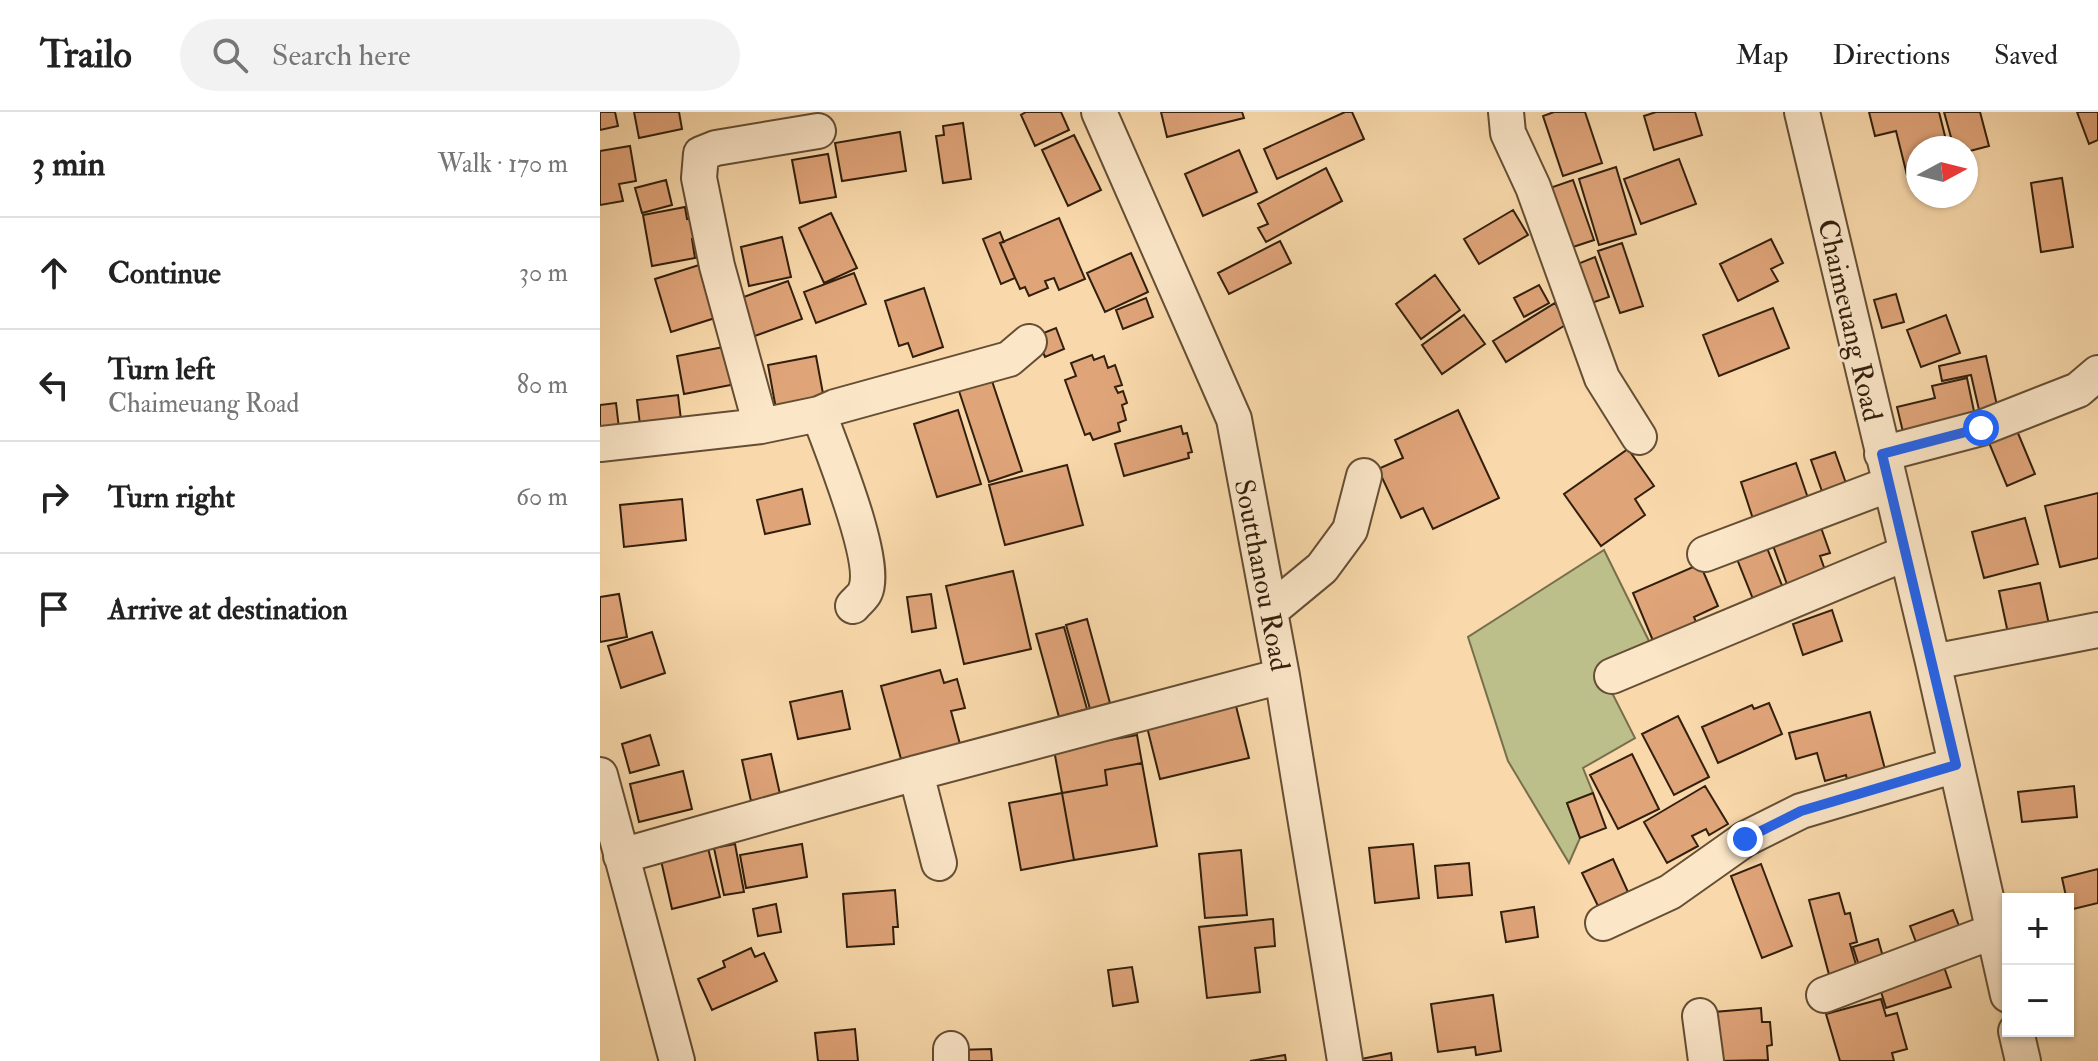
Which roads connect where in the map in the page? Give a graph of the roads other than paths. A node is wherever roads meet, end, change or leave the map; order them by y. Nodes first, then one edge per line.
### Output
1 (1099, 112) edge
2 (1506, 112) edge
3 (1802, 112) edge
4 (818, 131) dead end
5 (1029, 342) dead end
6 (2098, 373) edge
7 (819, 414) junction
8 (761, 426) junction
9 (1639, 437) dead end
10 (600, 444) edge
11 (1886, 469) junction
12 (1364, 476) dead end
13 (1906, 553) junction
14 (1705, 554) dead end
15 (853, 606) dead end
16 (1270, 611) junction
17 (2098, 630) edge
18 (1933, 662) junction
19 (1282, 676) junction
20 (1612, 676) dead end
21 (1956, 765) junction
22 (916, 773) junction
23 (600, 775) edge
24 (939, 863) dead end
25 (616, 871) edge
26 (1603, 923) dead end
27 (1994, 931) junction
28 (2002, 968) edge
29 (1824, 995) dead end
30 (1700, 1016) dead end
31 (2017, 1037) edge
32 (677, 1061) edge
33 (1345, 1061) edge
34 (1706, 1061) edge
35 (2023, 1061) edge

1 - 16 street, Soutthanou Road
2 - 9 street
3 - 11 street, Chaimeuang Road
4 - 8 street
5 - 7 street
6 - 11 street
7 - 8 street
7 - 15 street
8 - 10 street
11 - 13 street, Chaimeuang Road
11 - 14 street
12 - 16 street
13 - 18 street, Chaimeuang Road
13 - 20 street
16 - 19 street, Soutthanou Road
17 - 18 street
18 - 21 street, Chaimeuang Road
19 - 22 street
19 - 33 street, Soutthanou Road
21 - 26 street
21 - 27 street, Chaimeuang Road
22 - 24 street
22 - 25 street
23 - 25 street
25 - 32 street
27 - 28 street, Chaimeuang Road
27 - 29 street
30 - 34 street
31 - 35 street

